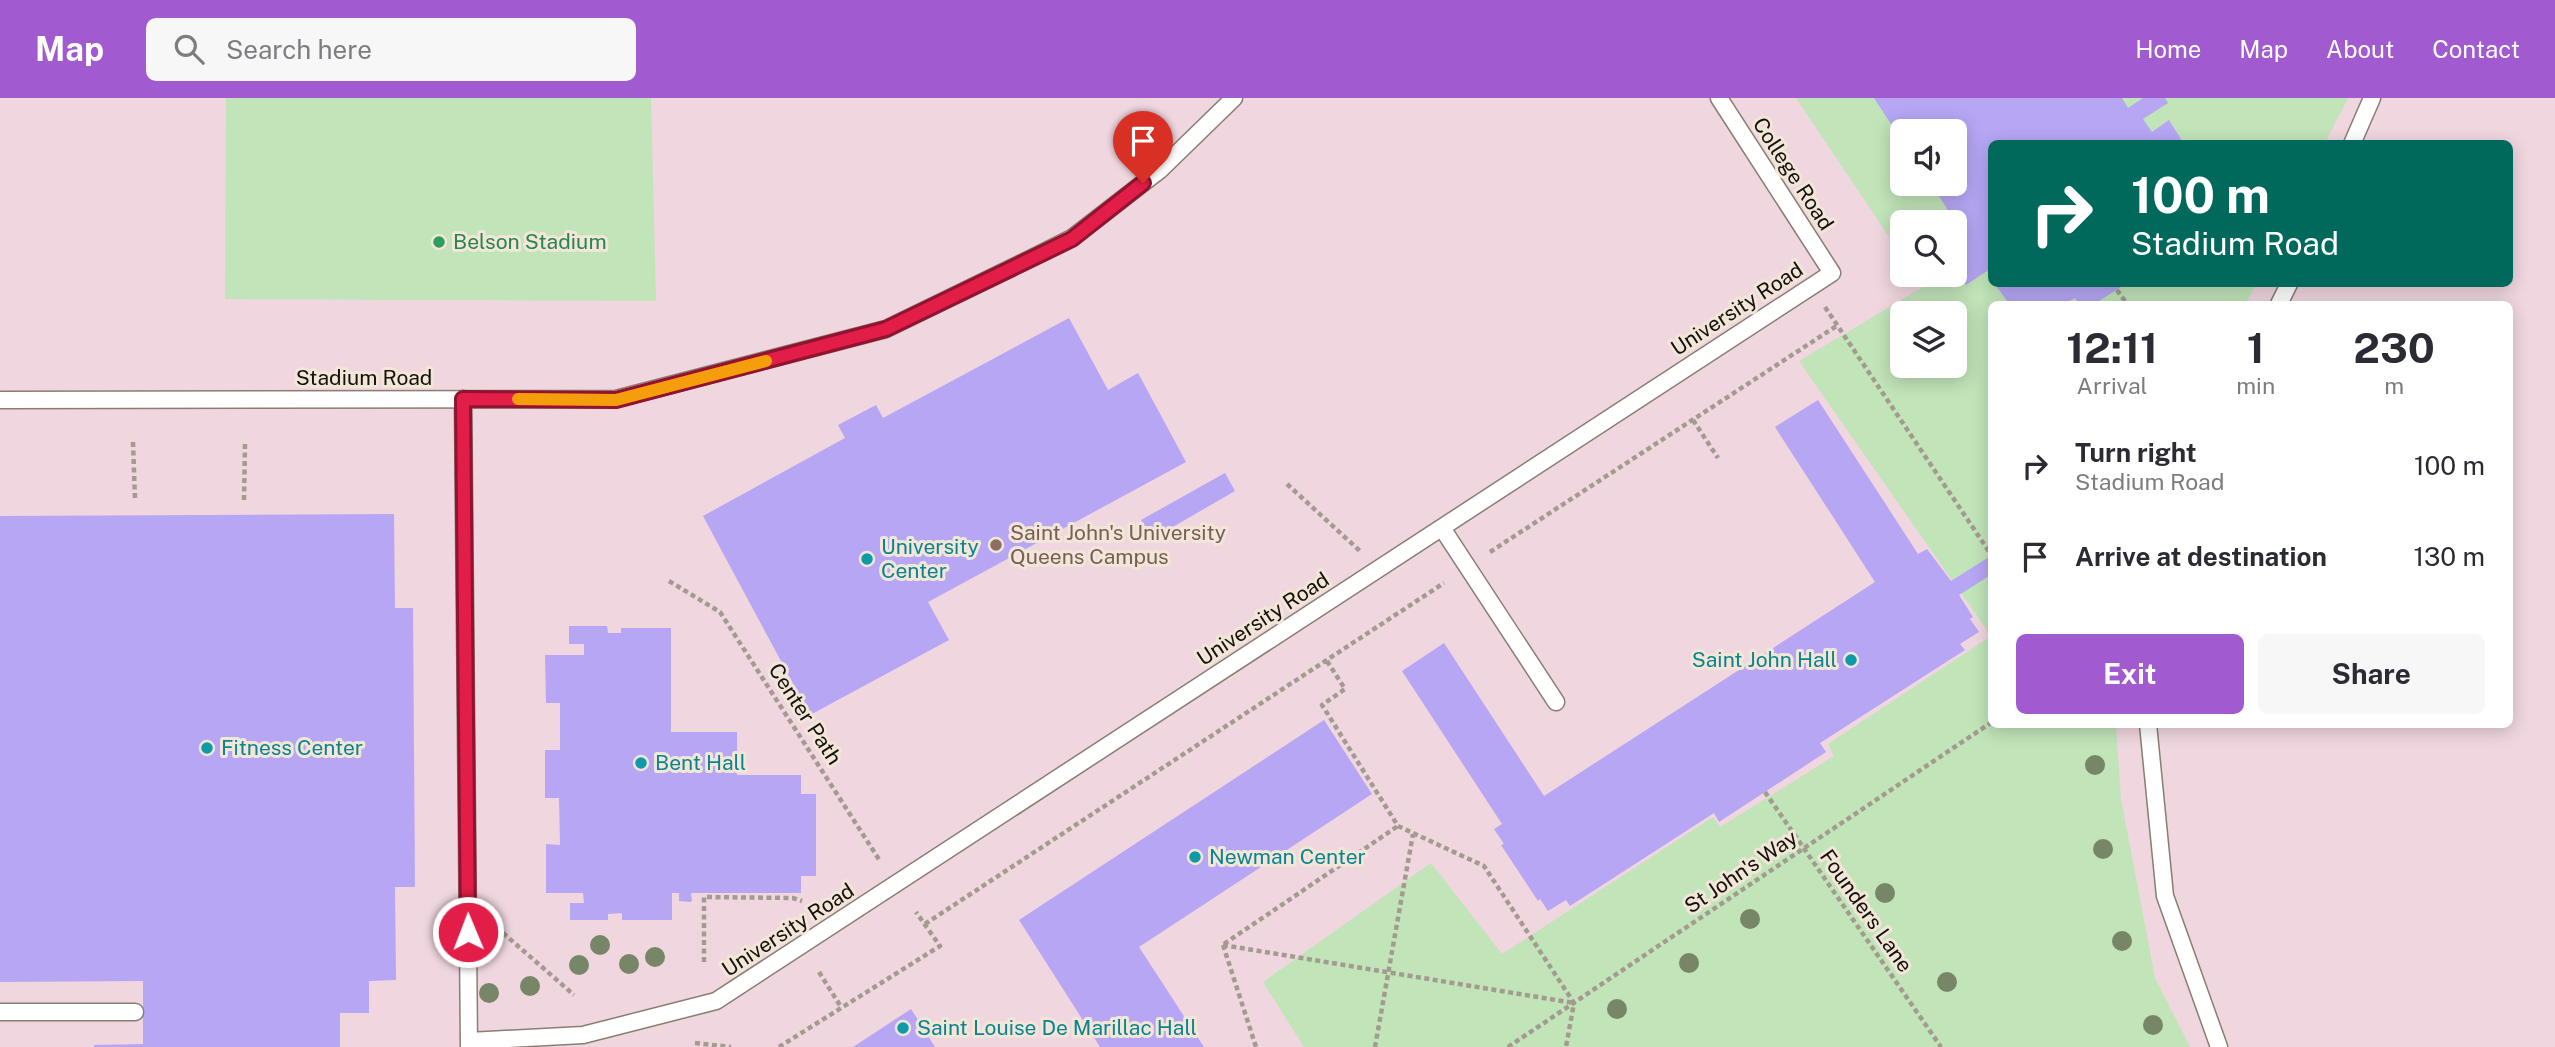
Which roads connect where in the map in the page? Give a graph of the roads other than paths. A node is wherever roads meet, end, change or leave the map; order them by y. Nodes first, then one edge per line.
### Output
1 (1234, 98) edge
2 (1719, 98) edge
3 (2372, 98) edge
4 (2354, 140) edge
5 (1832, 273) joint
6 (463, 399) junction
7 (0, 400) edge
8 (1442, 527) junction
9 (1556, 702) dead end
10 (2148, 728) edge
11 (0, 1012) edge
12 (135, 1012) dead end
13 (469, 1044) edge
14 (2219, 1047) edge

1 - 6 lane, Stadium Road
2 - 5 lane, College Road
3 - 4 lane
5 - 8 lane, University Road
6 - 7 lane, Stadium Road
6 - 13 lane
8 - 9 lane
8 - 13 lane, University Road
10 - 14 lane
11 - 12 lane

